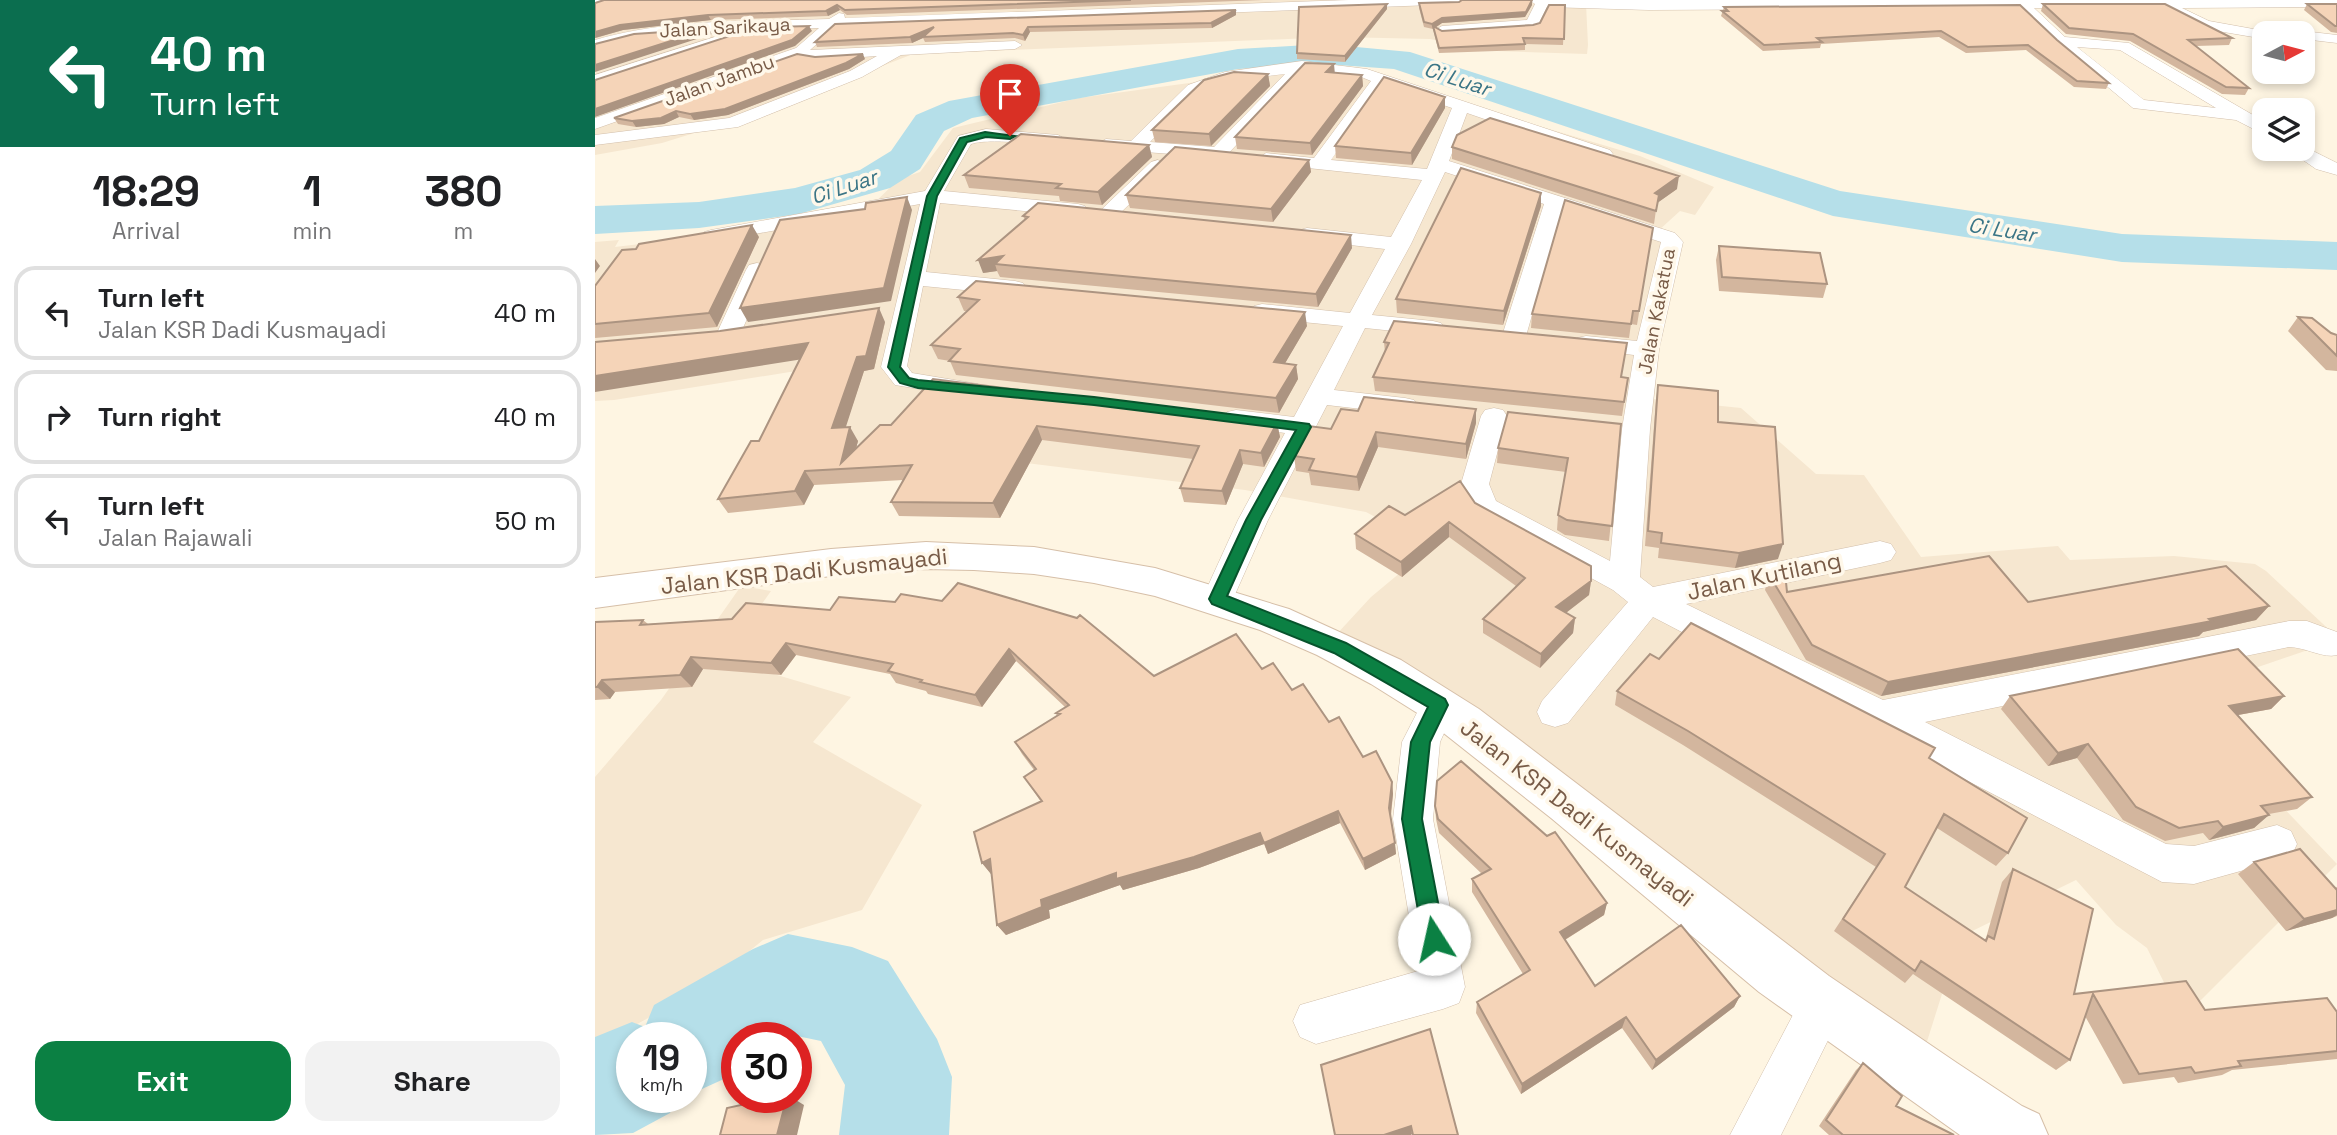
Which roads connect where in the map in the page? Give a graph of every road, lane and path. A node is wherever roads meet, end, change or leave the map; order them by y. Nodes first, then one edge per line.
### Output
1 (605, 0) edge
2 (1109, 0) edge
3 (1294, 0) edge
4 (1459, 0) edge
5 (1680, 0) edge
6 (1539, 1) edge
7 (2160, 1) edge
8 (1354, 2) edge
9 (2337, 2) edge
10 (595, 3) edge
11 (2022, 4) junction
12 (1650, 6) junction
13 (1127, 9) junction
14 (842, 15) junction
15 (746, 22) junction
16 (1443, 30) edge
17 (2252, 33) edge
18 (2315, 36) edge
19 (2337, 39) edge
20 (2061, 41) junction
21 (595, 43) edge
22 (1015, 44) edge
23 (801, 51) junction
24 (896, 52) junction
25 (1302, 66) junction
26 (1381, 78) junction
27 (595, 79) edge
28 (1461, 107) junction
29 (2239, 116) junction
30 (2252, 123) edge
31 (595, 124) edge
32 (595, 140) edge
33 (1135, 147) junction
34 (1174, 150) junction
35 (1218, 154) junction
36 (1617, 159) edge
37 (2315, 160) edge
38 (1318, 165) junction
39 (2337, 169) edge
40 (1433, 177) junction
41 (1360, 185) dead end
42 (932, 196) junction
43 (1555, 199) junction
44 (1109, 213) junction
45 (1137, 216) edge
46 (778, 224) junction
47 (1289, 232) edge
48 (689, 240) edge
49 (1400, 243) junction
50 (915, 278) junction
51 (1040, 290) edge
52 (907, 309) junction
53 (1233, 309) edge
54 (879, 313) edge
55 (1357, 320) junction
56 (756, 331) edge
57 (1462, 331) edge
58 (1488, 333) edge
59 (728, 335) junction
60 (1514, 336) junction
61 (702, 337) edge
62 (1541, 338) edge
63 (1567, 341) edge
64 (1647, 349) junction
65 (985, 390) edge
66 (1319, 396) junction
67 (1427, 408) edge
68 (1212, 415) edge
69 (1494, 416) dead end
70 (1304, 427) junction
71 (1880, 552) dead end
72 (1636, 591) junction
73 (595, 593) edge
74 (1218, 599) junction
75 (2331, 644) dead end
76 (1439, 705) junction
77 (1555, 712) dead end
78 (1880, 716) junction
79 (2277, 844) dead end
80 (1822, 1006) junction
81 (1315, 1021) dead end
82 (2006, 1132) edge
83 (1755, 1135) edge

1 - 10 street
2 - 13 street
3 - 13 street
4 - 8 street
5 - 12 street
6 - 12 street
6 - 16 street
7 - 9 street
7 - 11 street
7 - 17 street
8 - 13 street
11 - 12 street
11 - 20 street
13 - 14 street, Jalan Sarikaya
14 - 15 street, Jalan Sarikaya
14 - 23 street, Jalan Jambu
15 - 21 street, Jalan Sarikaya
15 - 27 street
18 - 19 street
20 - 29 street
20 - 29 street
22 - 24 street
23 - 24 street
23 - 31 street, Jalan Jambu
24 - 32 street
25 - 26 street
25 - 33 street
25 - 35 street
26 - 28 street
26 - 38 street
28 - 36 street
28 - 40 street
29 - 30 street
33 - 34 street
33 - 42 street
34 - 35 street
34 - 44 street
35 - 38 street
37 - 39 street
38 - 40 street
40 - 41 street
40 - 43 street, Jalan Kakatua
40 - 49 street
42 - 44 street
42 - 46 street
42 - 50 street
43 - 60 street
43 - 64 street, Jalan Kakatua
44 - 45 street
46 - 48 street
46 - 59 street
47 - 49 street
49 - 55 street
50 - 51 street
50 - 52 street
52 - 54 street
52 - 65 street
53 - 55 street
55 - 57 street
55 - 66 street
56 - 59 street
58 - 60 street
59 - 61 street
60 - 62 street
63 - 64 street
64 - 72 street, Jalan Kakatua
66 - 67 street
66 - 70 street
68 - 70 street
69 - 72 street
70 - 74 street
71 - 72 street, Jalan Kutilang
72 - 77 street
72 - 78 street
73 - 74 main road, Jalan KSR Dadi Kusmayadi
74 - 76 main road, Jalan KSR Dadi Kusmayadi
75 - 78 street
76 - 80 main road, Jalan KSR Dadi Kusmayadi
76 - 81 street
78 - 79 street
80 - 82 main road, Jalan KSR Dadi Kusmayadi
80 - 83 street

